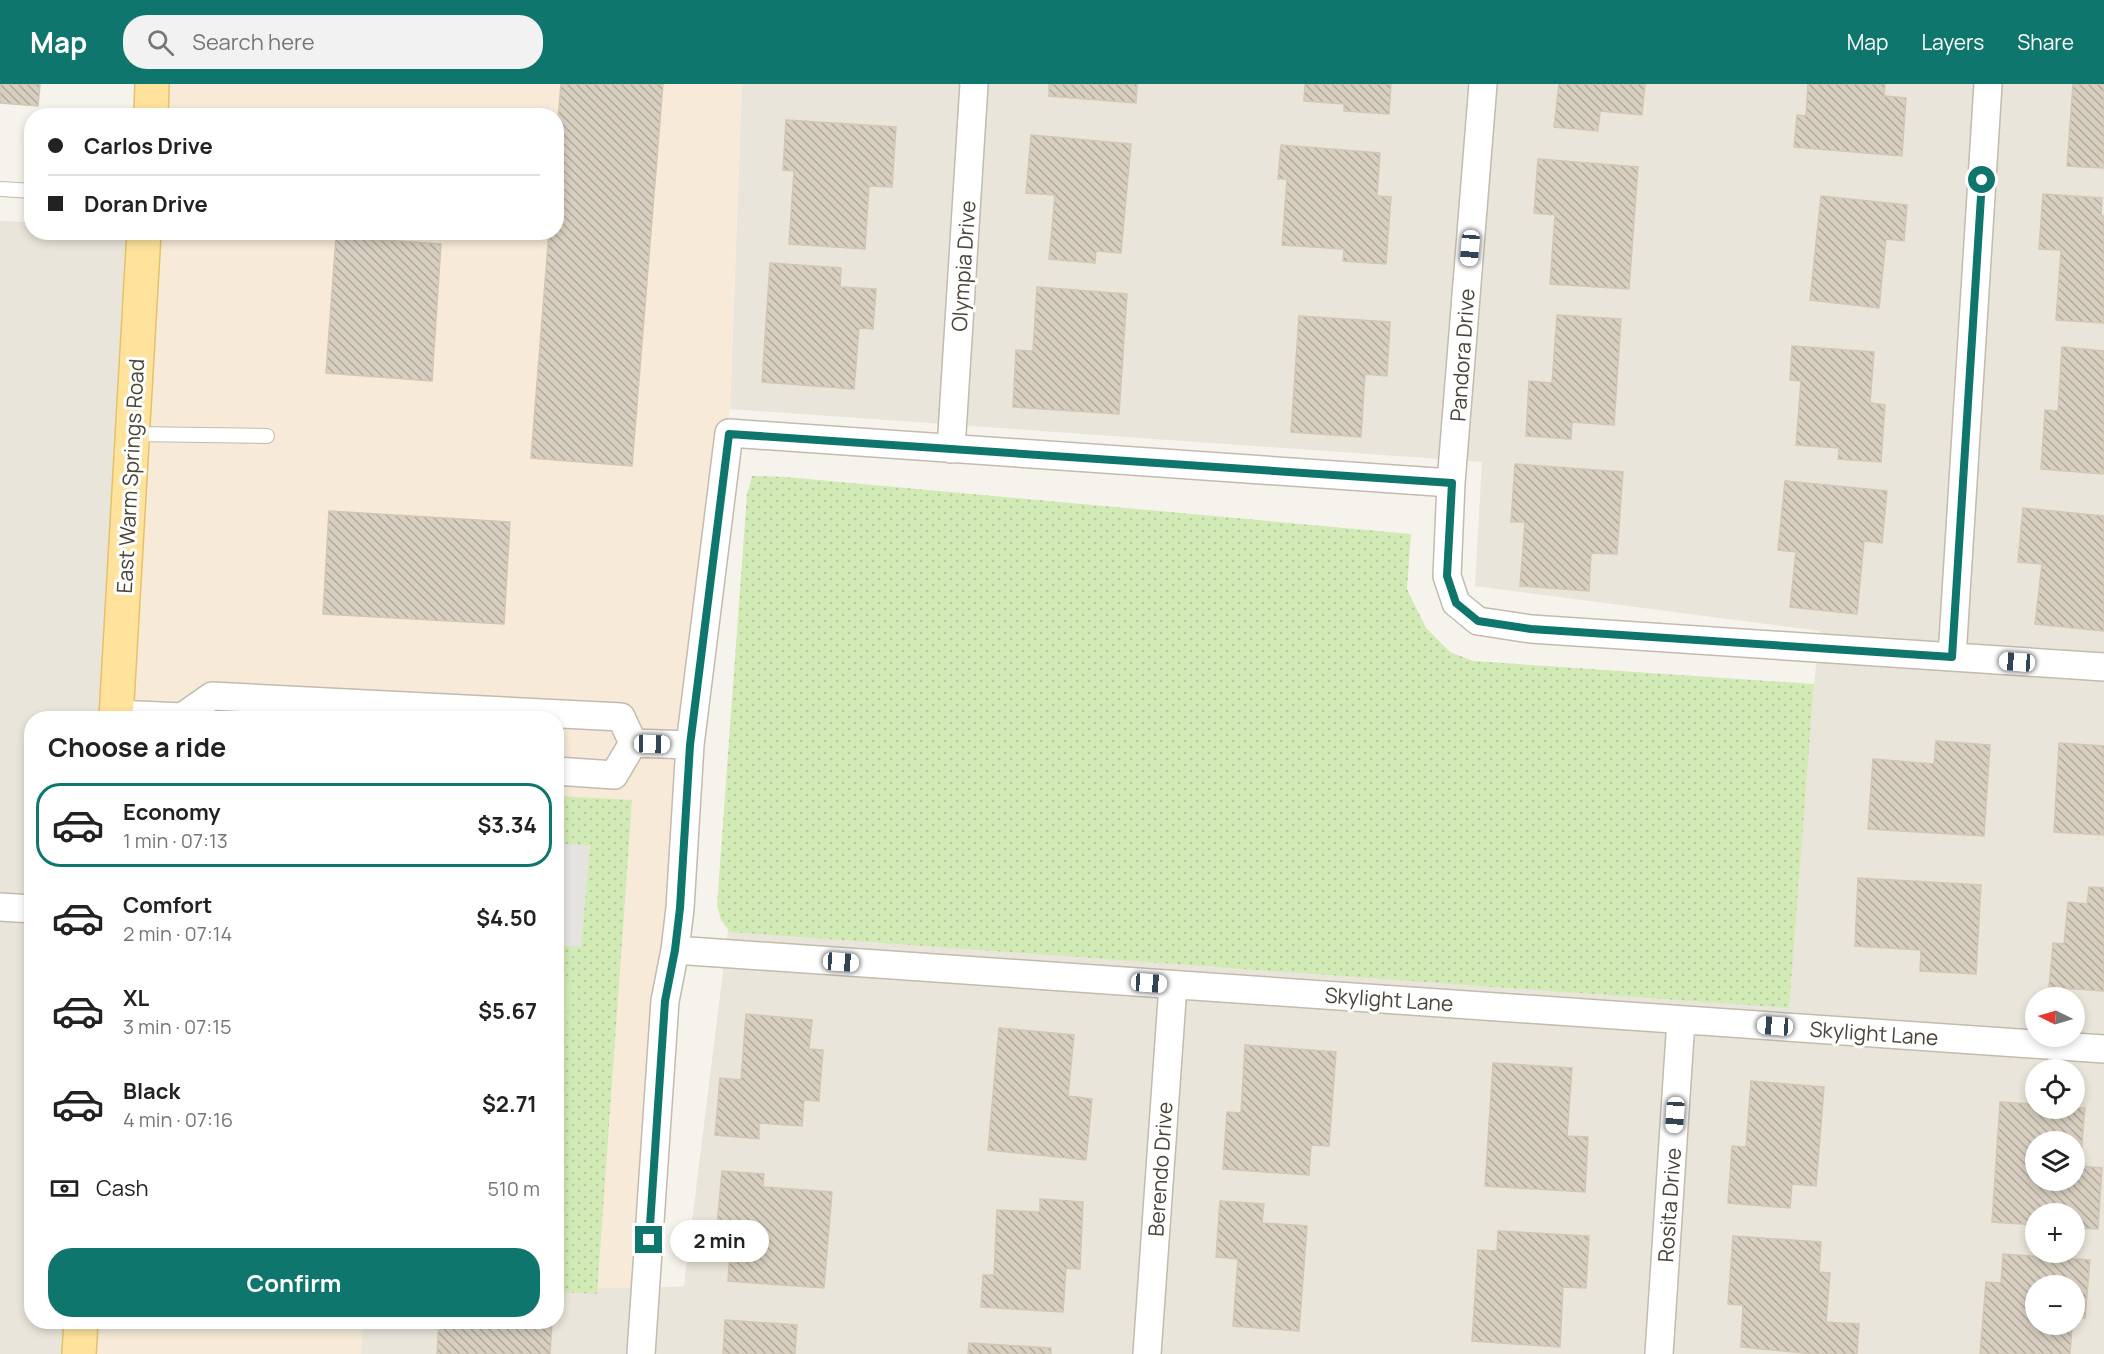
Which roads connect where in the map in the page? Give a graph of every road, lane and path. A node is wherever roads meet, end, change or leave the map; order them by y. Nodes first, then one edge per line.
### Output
1 (152, 84) edge
2 (975, 84) edge
3 (1483, 84) edge
4 (1988, 84) edge
5 (151, 108) edge
6 (2, 189) dead end
7 (24, 190) edge
8 (144, 240) edge
9 (133, 434) junction
10 (267, 436) dead end
11 (951, 449) junction
12 (1452, 483) junction
13 (1952, 657) junction
14 (2104, 668) edge
15 (116, 711) edge
16 (192, 711) edge
17 (504, 711) edge
18 (564, 714) edge
19 (633, 744) junction
20 (690, 745) junction
21 (564, 772) edge
22 (0, 907) edge
23 (24, 908) edge
24 (675, 950) junction
25 (1173, 985) junction
26 (1681, 1020) junction
27 (2104, 1049) edge
28 (81, 1329) edge
29 (79, 1354) edge
30 (641, 1354) edge
31 (1147, 1354) edge
32 (1659, 1354) edge

1 - 5 main road
2 - 11 street, Olympia Drive
3 - 12 street, Pandora Drive
4 - 13 street
6 - 7 lane
8 - 9 main road, East Warm Springs Road
9 - 10 lane
9 - 15 main road, East Warm Springs Road
11 - 12 street
11 - 20 street
12 - 13 street, Pandora Drive
13 - 14 street, Pandora Drive
16 - 17 street
18 - 19 street
19 - 20 street
19 - 21 street
20 - 24 street
22 - 23 street
24 - 25 street, Skylight Lane
24 - 30 street
25 - 26 street, Skylight Lane
25 - 31 street, Berendo Drive
26 - 27 street, Skylight Lane
26 - 32 street, Rosita Drive
28 - 29 main road

